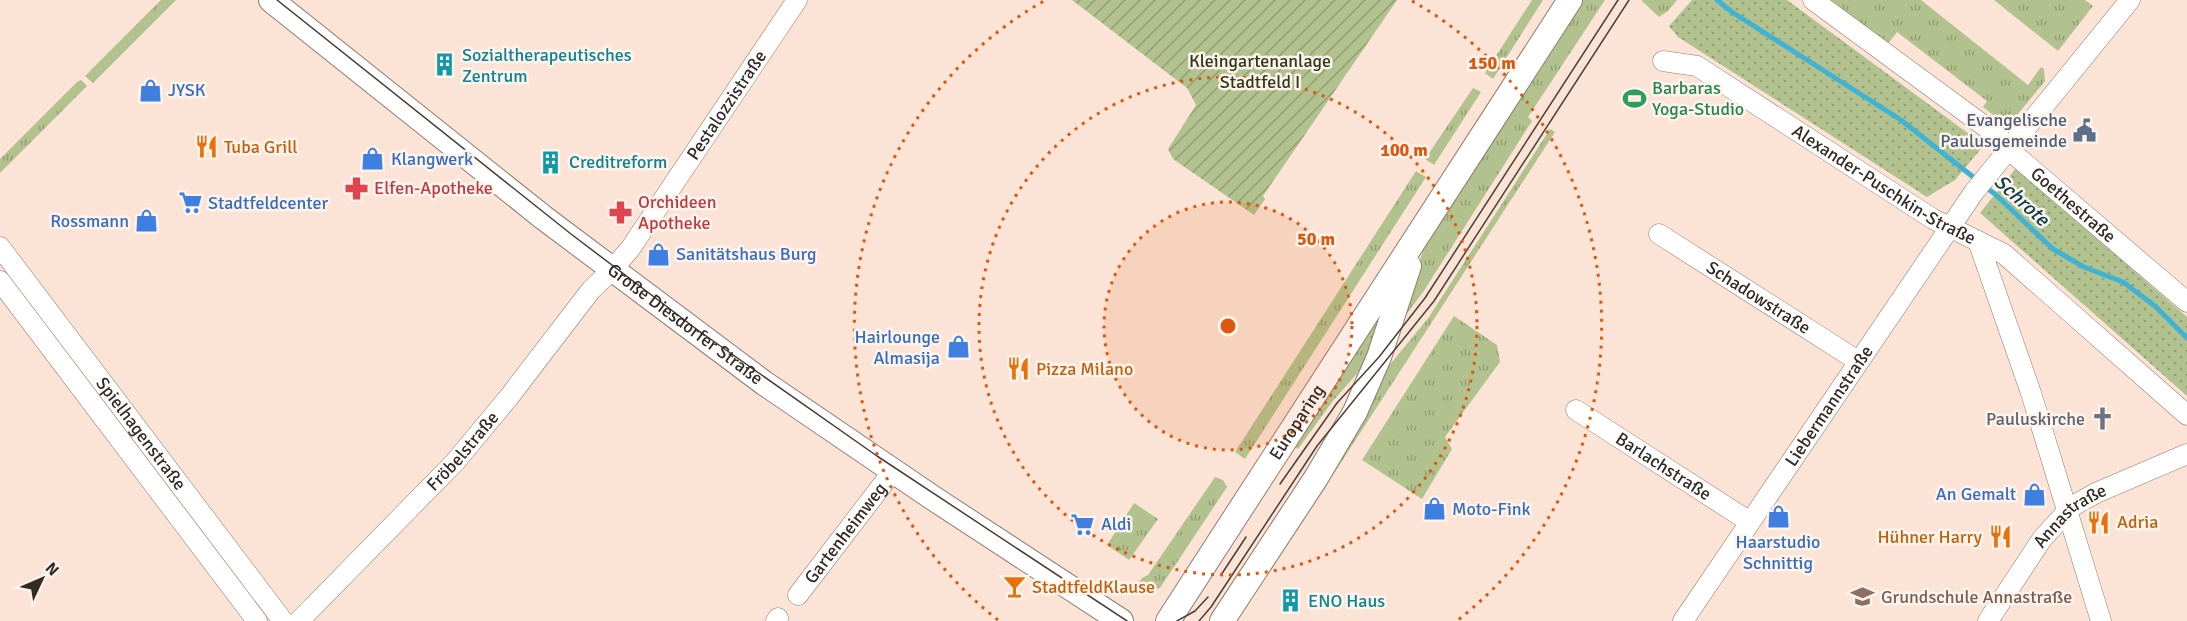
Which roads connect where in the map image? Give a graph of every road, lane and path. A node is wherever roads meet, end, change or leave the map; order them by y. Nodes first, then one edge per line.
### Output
1 (271, 0) edge
2 (797, 0) edge
3 (1570, 0) edge
4 (1813, 0) edge
5 (2130, 0) edge
6 (1663, 61) dead end
7 (2008, 149) junction
8 (1427, 222) junction
9 (1950, 226) junction
10 (1659, 234) dead end
11 (1978, 241) junction
12 (0, 247) edge
13 (613, 269) junction
14 (0, 280) edge
15 (2187, 302) edge
16 (1858, 361) junction
17 (1576, 410) dead end
18 (2187, 415) edge
19 (2187, 454) edge
20 (893, 471) junction
21 (2068, 510) junction
22 (1750, 522) junction
23 (798, 594) dead end
24 (257, 621) edge
25 (283, 621) edge
26 (299, 621) edge
27 (1121, 621) edge
28 (1168, 621) edge
29 (1222, 621) edge
30 (1683, 621) edge
31 (1988, 621) edge
32 (2102, 621) edge

1 - 13 main road, Große Diesdorfer Straße
2 - 13 street, Pestalozzistraße
3 - 8 main road, Europaring
4 - 7 street, Goethestraße
5 - 7 street, Liebermannstraße
6 - 9 street, Alexander-Puschkin-Straße
7 - 9 street, Liebermannstraße
7 - 15 street, Goethestraße
8 - 28 main road, Europaring
8 - 29 main road, Europaring
9 - 11 street, Alexander-Puschkin-Straße
9 - 16 street, Liebermannstraße
10 - 16 street, Schadowstraße
11 - 18 street
11 - 21 street, Alexander-Puschkin-Straße
12 - 25 street, Spielhagenstraße
13 - 20 main road, Große Diesdorfer Straße
13 - 26 street, Fröbelstraße
14 - 24 street, Spielhagenstraße
16 - 22 street, Liebermannstraße
17 - 22 street, Barlachstraße
19 - 21 street, Annastraße
20 - 23 street, Gartenheimweg
20 - 27 main road, Große Diesdorfer Straße
21 - 31 street, Annastraße
21 - 32 street, Alexander-Puschkin-Straße
22 - 30 street, Liebermannstraße

